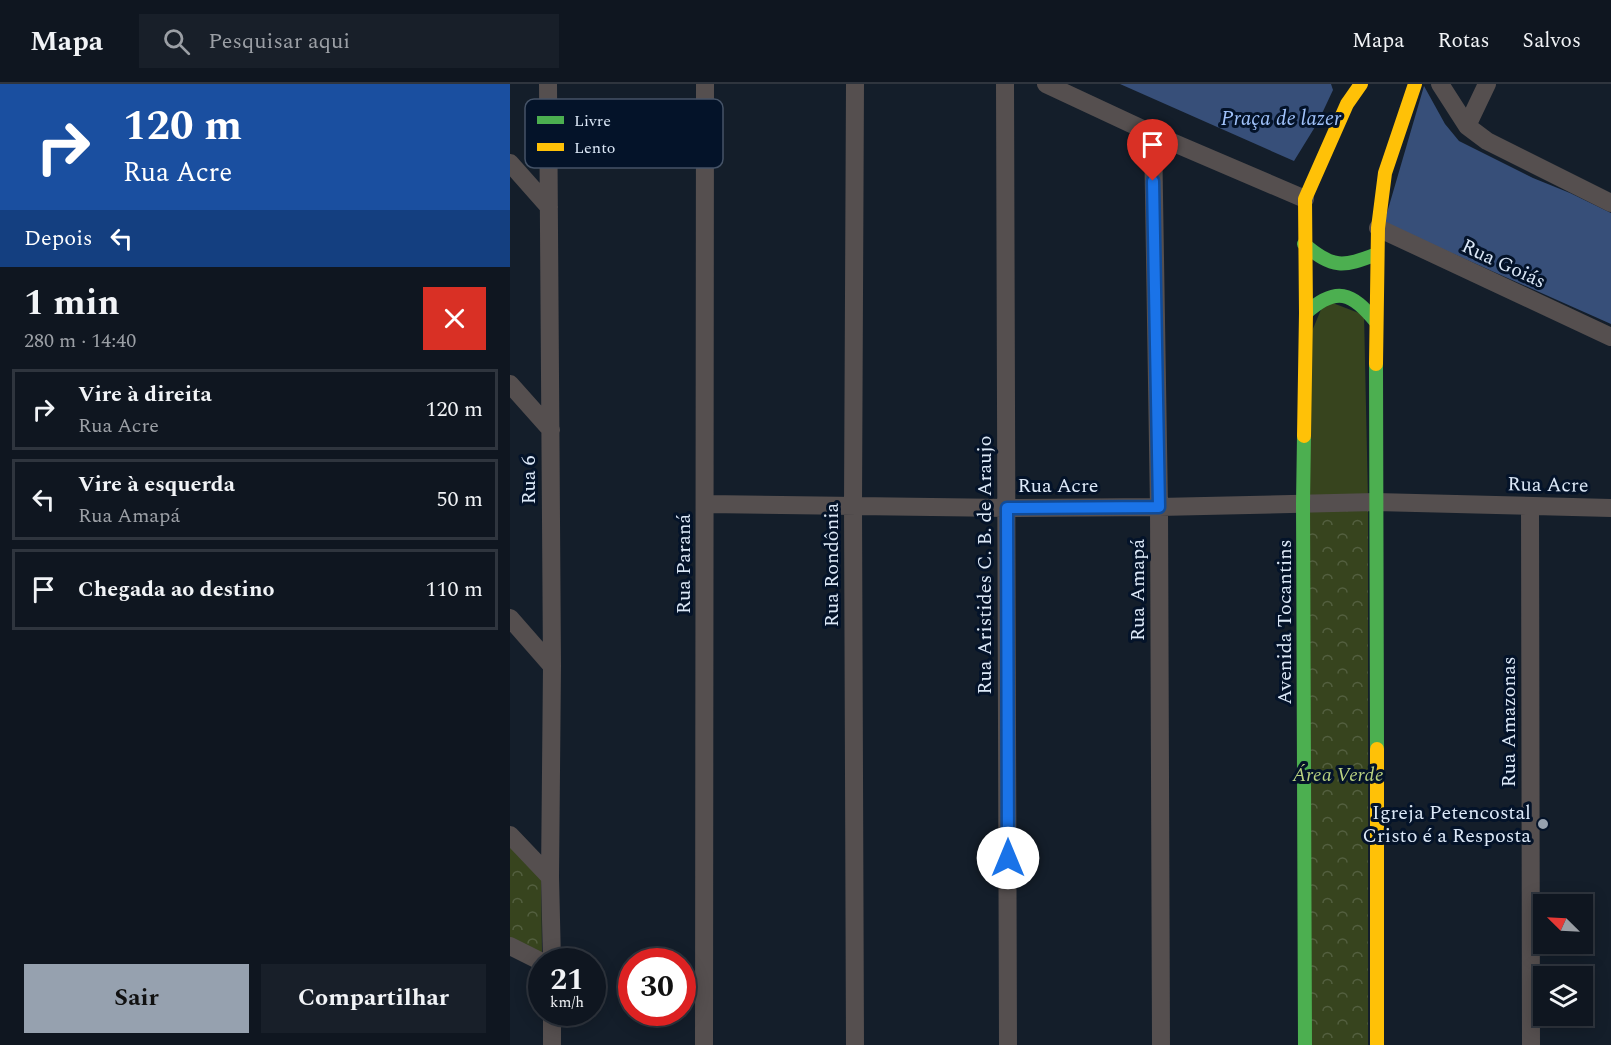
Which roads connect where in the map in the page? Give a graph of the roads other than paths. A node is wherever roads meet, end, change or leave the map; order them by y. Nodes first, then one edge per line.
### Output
1 (548, 84) edge
2 (705, 84) edge
3 (855, 84) edge
4 (1005, 84) edge
5 (1046, 84) edge
6 (1415, 84) edge
7 (1440, 84) edge
8 (1487, 84) edge
9 (1359, 85) edge
10 (548, 99) edge
11 (705, 99) edge
12 (1467, 126) junction
13 (1153, 134) junction
14 (510, 163) edge
15 (549, 168) edge
16 (705, 168) edge
17 (1305, 200) junction
18 (1611, 203) edge
19 (549, 207) junction
20 (1378, 228) junction
21 (1304, 244) junction
22 (1377, 254) junction
23 (1306, 313) junction
24 (1376, 322) junction
25 (1611, 337) edge
26 (510, 384) edge
27 (551, 430) junction
28 (1376, 502) junction
29 (1303, 503) junction
30 (706, 504) junction
31 (853, 506) junction
32 (1159, 507) junction
33 (1530, 507) junction
34 (1007, 508) junction
35 (1611, 508) edge
36 (510, 618) edge
37 (552, 666) junction
38 (510, 834) edge
39 (550, 877) junction
40 (510, 946) edge
41 (552, 948) edge
42 (528, 955) edge
43 (552, 1026) edge
44 (552, 1045) edge
45 (704, 1045) edge
46 (855, 1045) edge
47 (1008, 1045) edge
48 (1161, 1045) edge
49 (1305, 1045) edge
50 (1377, 1045) edge
51 (1531, 1045) edge

1 - 10 street, Rua 6
2 - 11 street, Rua Paraná
3 - 31 street, Rua Rondônia
4 - 34 street, Rua Aristides C. B. de Araujo
5 - 13 street
6 - 20 street
7 - 12 street
8 - 12 street
9 - 17 street
12 - 18 street
13 - 17 street
13 - 32 street, Rua Amapá
14 - 19 street
15 - 19 street, Rua 6
16 - 30 street, Rua Paraná
17 - 21 street, Avenida Tocantins
19 - 27 street, Rua 6
20 - 22 street
20 - 25 street, Rua Goiás
21 - 22 street
21 - 23 street, Avenida Tocantins
22 - 24 street
23 - 24 street
23 - 29 street, Avenida Tocantins
24 - 28 street
26 - 27 street
27 - 37 street, Rua 6
28 - 29 street, Rua Acre
28 - 33 street, Rua Acre
28 - 50 street
29 - 32 street, Rua Acre
29 - 49 street, Avenida Tocantins
30 - 31 street, Rua Acre
30 - 45 street, Rua Paraná
31 - 34 street, Rua Acre
31 - 46 street, Rua Rondônia
32 - 34 street, Rua Acre
32 - 48 street, Rua Amapá
33 - 35 street, Rua Acre
33 - 51 street, Rua Amazonas
34 - 47 street, Rua Aristides C. B. de Araujo
36 - 37 street
37 - 39 street, Rua 6
38 - 39 street
39 - 41 street, Rua 6
40 - 42 street
43 - 44 street

